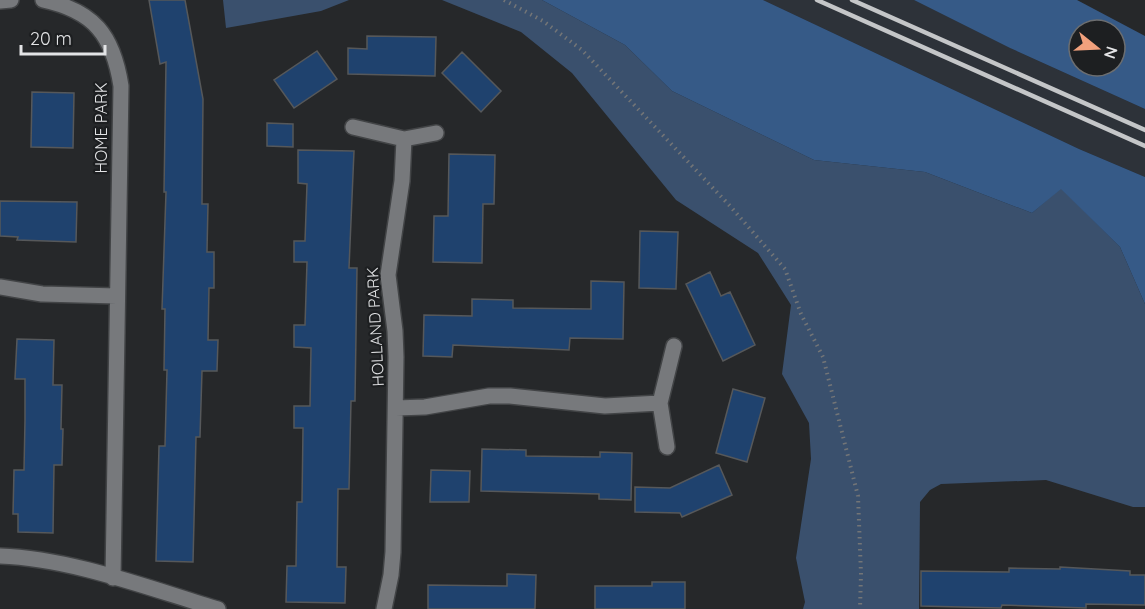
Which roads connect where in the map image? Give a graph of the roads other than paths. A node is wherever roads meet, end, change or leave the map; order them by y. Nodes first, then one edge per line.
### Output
1 (11, 0) edge
2 (43, 0) edge
3 (0, 1) edge
4 (353, 127) dead end
5 (436, 133) dead end
6 (404, 139) junction
7 (0, 287) edge
8 (117, 296) junction
9 (674, 346) dead end
10 (660, 404) junction
11 (396, 408) junction
12 (667, 447) dead end
13 (0, 556) edge
14 (113, 578) junction
15 (218, 609) edge
16 (384, 609) edge

1 - 3 street
2 - 8 street, HOME PARK
4 - 6 street
5 - 6 street
6 - 11 street, HOLLAND PARK
7 - 8 street
8 - 14 street, HOME PARK
9 - 10 street
10 - 11 street, HOLLAND PARK
10 - 12 street
11 - 16 street, HOLLAND PARK
13 - 14 street
14 - 15 street

